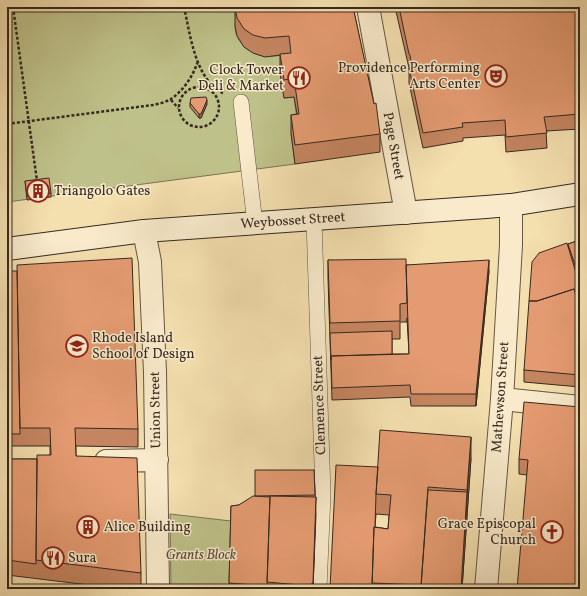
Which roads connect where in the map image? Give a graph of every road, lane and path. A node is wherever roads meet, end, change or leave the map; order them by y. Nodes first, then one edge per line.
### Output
1 (13, 7) edge
2 (184, 7) edge
3 (368, 7) edge
4 (198, 61) junction
5 (216, 90) junction
6 (212, 92) junction
7 (170, 100) junction
8 (240, 102) joint
9 (178, 108) junction
10 (29, 121) junction
11 (7, 124) edge
12 (38, 184) edge
13 (580, 194) edge
14 (511, 205) junction
15 (406, 213) junction
16 (314, 220) junction
17 (255, 224) junction
18 (144, 231) junction
19 (7, 249) edge
20 (502, 399) junction
21 (580, 407) edge
22 (157, 460) junction
23 (83, 461) edge
24 (158, 589) edge
25 (319, 589) edge
26 (486, 589) edge

1 - 10 path
2 - 4 path
3 - 15 street, Page Street
4 - 5 path
4 - 7 path
5 - 6 path
5 - 8 path
6 - 9 path
6 - 9 path
7 - 9 path
7 - 10 path
8 - 17 lane
10 - 11 path
10 - 12 path
13 - 14 street, Weybosset Street
14 - 15 street, Weybosset Street
14 - 20 street, Mathewson Street
15 - 16 street, Weybosset Street
16 - 17 street, Weybosset Street
16 - 25 lane, Clemence Street
17 - 18 street, Weybosset Street
18 - 19 street, Weybosset Street
18 - 22 street, Union Street
20 - 21 street
20 - 26 street, Mathewson Street
22 - 23 street
22 - 24 street, Union Street

